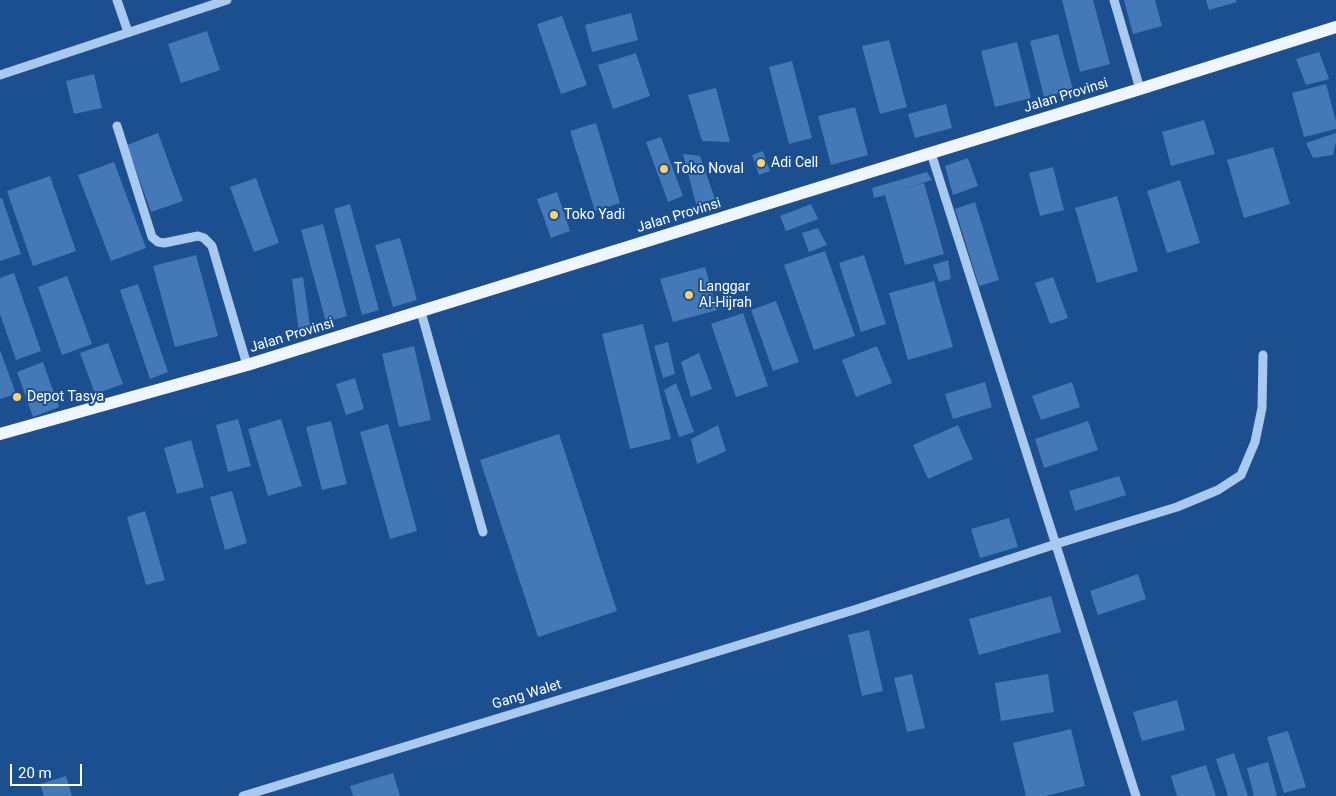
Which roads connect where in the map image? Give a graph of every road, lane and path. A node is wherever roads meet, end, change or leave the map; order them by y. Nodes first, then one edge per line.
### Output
1 (117, 0) edge
2 (227, 0) edge
3 (1114, 0) edge
4 (1336, 27) edge
5 (128, 32) junction
6 (0, 75) edge
7 (1140, 89) junction
8 (118, 126) dead end
9 (931, 152) junction
10 (421, 312) junction
11 (1263, 355) dead end
12 (247, 365) junction
13 (0, 434) edge
14 (483, 532) dead end
15 (1056, 544) junction
16 (243, 796) edge
17 (1136, 796) edge

1 - 5 street
2 - 5 street
3 - 7 street
4 - 7 main road, Jalan Provinsi
5 - 6 street
7 - 9 main road, Jalan Provinsi
8 - 12 street
9 - 10 main road, Jalan Provinsi
9 - 15 street
10 - 12 main road, Jalan Provinsi
10 - 14 street
11 - 15 street, Gang Walet
12 - 13 main road, Jalan Provinsi
15 - 16 street, Gang Walet
15 - 17 street

